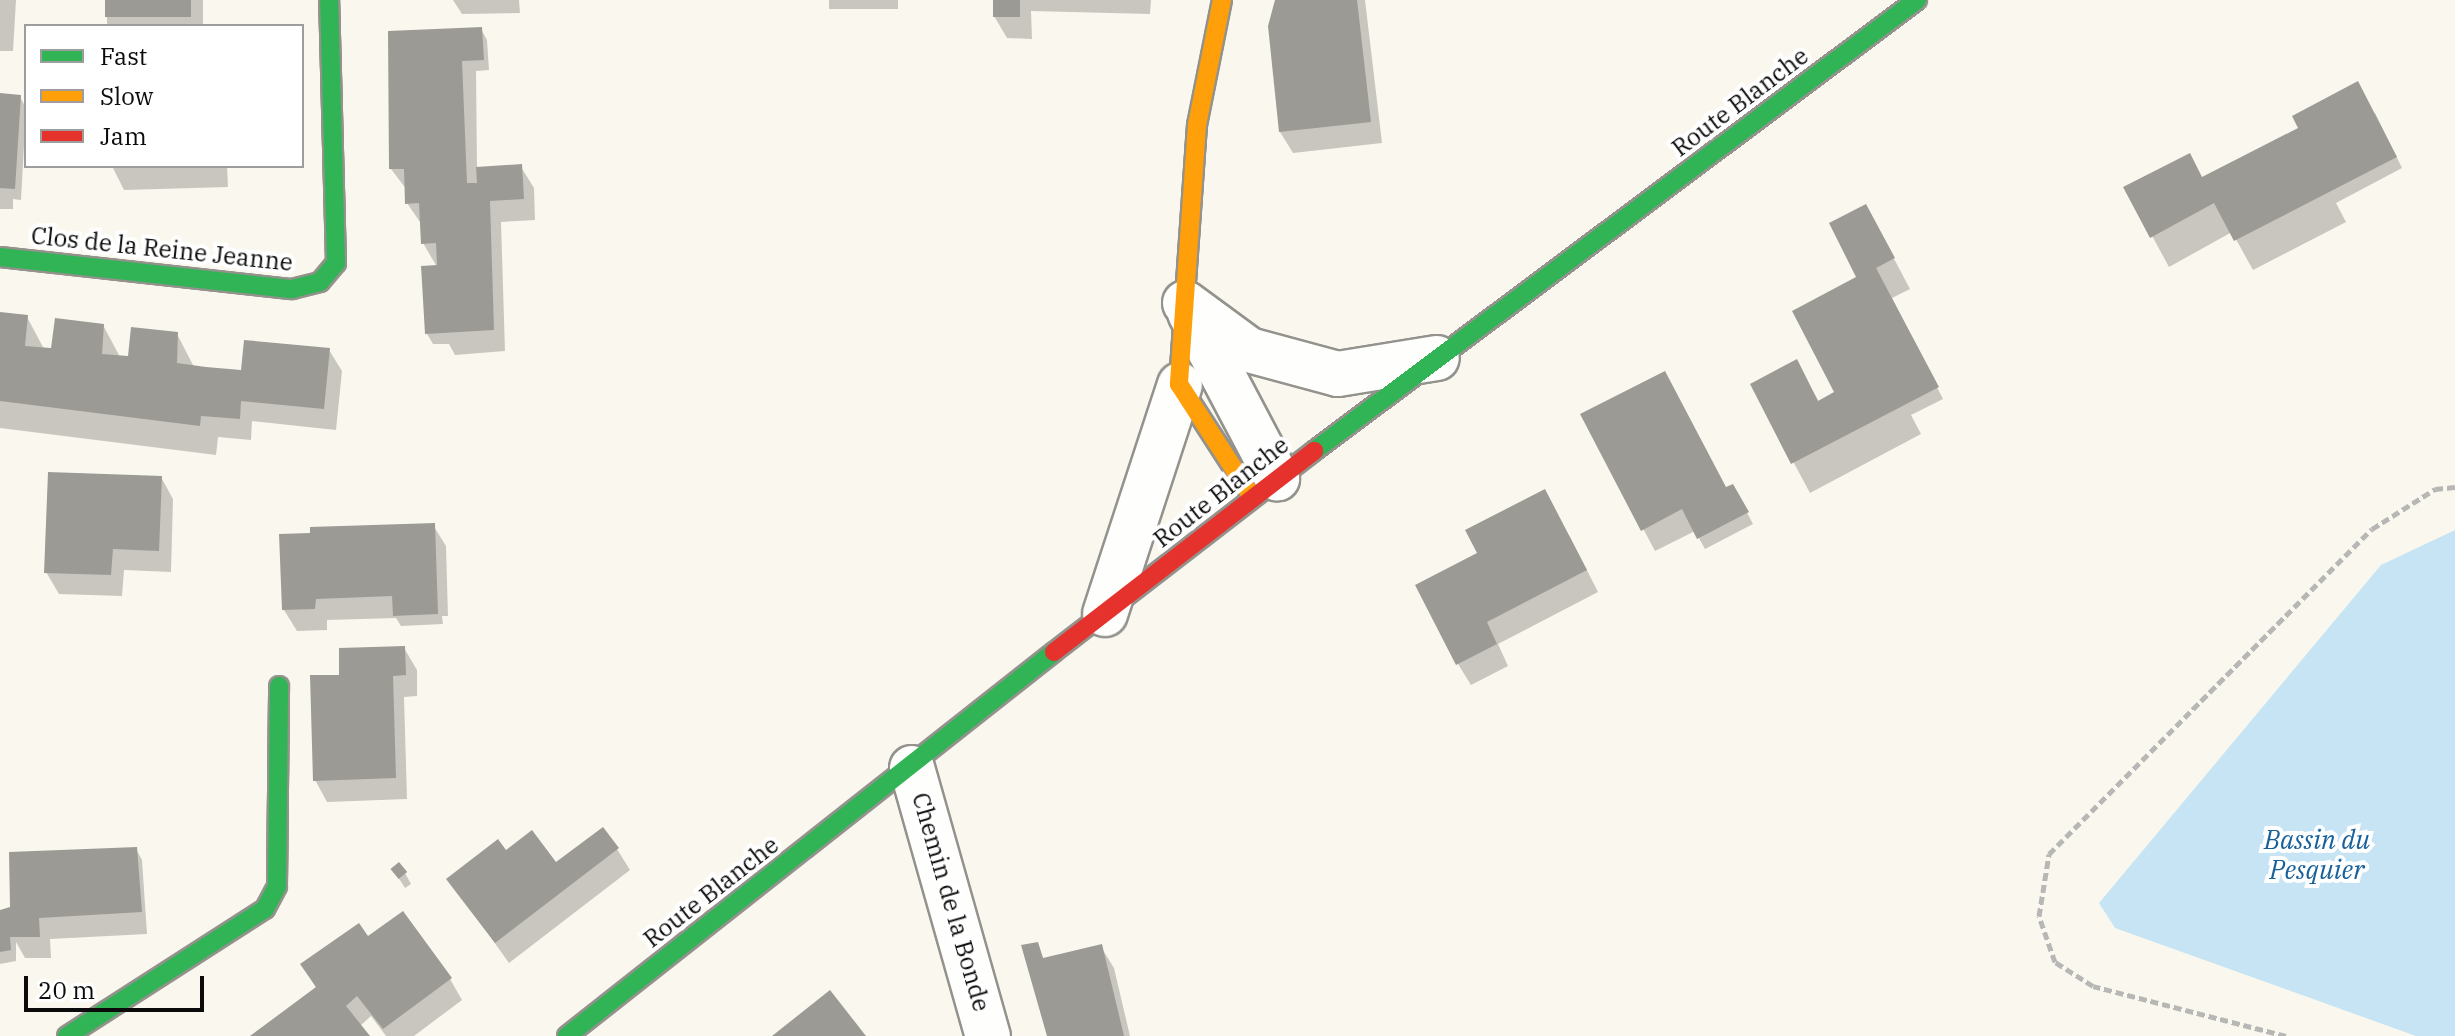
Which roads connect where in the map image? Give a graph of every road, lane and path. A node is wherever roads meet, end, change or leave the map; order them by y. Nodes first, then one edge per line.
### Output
1 (329, 0) edge
2 (1222, 0) edge
3 (1917, 0) edge
4 (0, 257) edge
5 (1185, 303) junction
6 (1437, 358) junction
7 (1180, 385) junction
8 (1264, 487) junction
9 (2455, 487) edge
10 (1105, 614) junction
11 (279, 686) dead end
12 (912, 768) junction
13 (67, 1036) edge
14 (567, 1036) edge
15 (988, 1036) edge
16 (2286, 1036) edge

1 - 4 street, Clos de la Reine Jeanne
2 - 5 street
3 - 6 street, Route Blanche
5 - 6 street
5 - 7 street
5 - 8 street
6 - 8 street, Route Blanche
7 - 8 street
7 - 10 street
8 - 10 street, Route Blanche
9 - 16 path
10 - 12 street, Route Blanche
11 - 13 street
12 - 14 street, Route Blanche
12 - 15 street, Chemin de la Bonde

